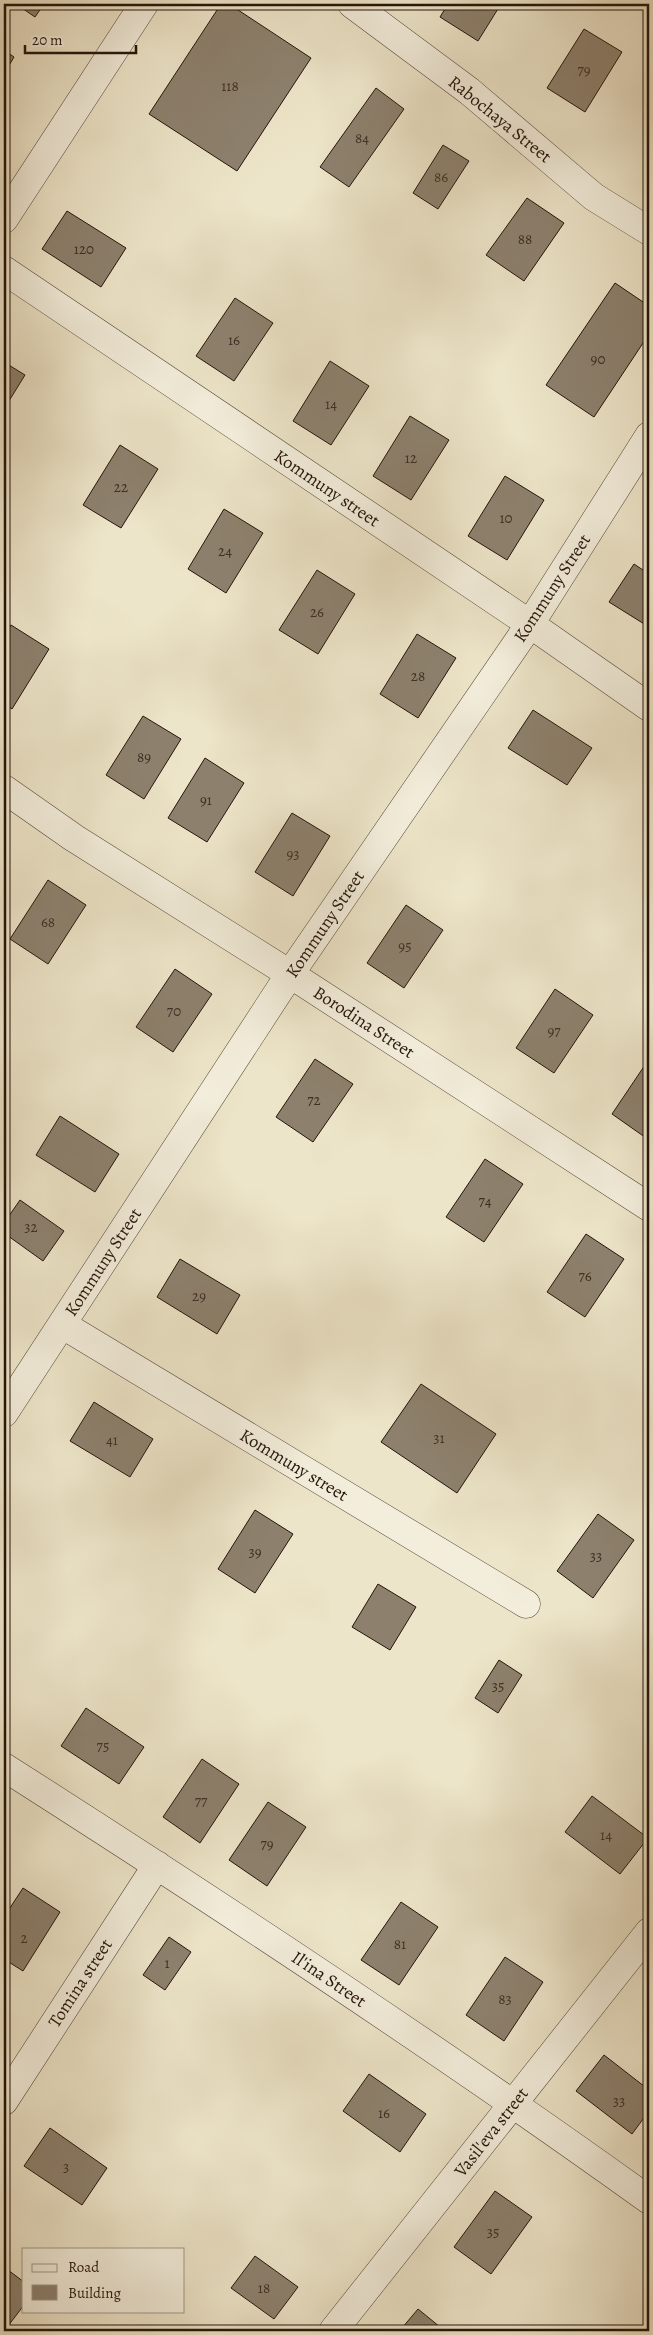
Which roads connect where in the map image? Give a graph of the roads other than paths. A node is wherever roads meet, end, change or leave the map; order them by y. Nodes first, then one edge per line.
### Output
1 (144, 4) edge
2 (352, 4) edge
3 (4, 219) edge
4 (649, 231) edge
5 (4, 270) edge
6 (649, 436) edge
7 (530, 624) junction
8 (649, 707) edge
9 (4, 789) edge
10 (290, 974) junction
11 (649, 1207) edge
12 (63, 1325) junction
13 (4, 1413) edge
14 (526, 1604) dead end
15 (4, 1767) edge
16 (157, 1864) junction
17 (649, 1932) edge
18 (4, 2101) edge
19 (514, 2103) junction
20 (649, 2200) edge
21 (333, 2331) edge

1 - 3 street
2 - 4 street, Rabochaya Street
5 - 7 street, Kommuny street
6 - 7 street, Kommuny Street
7 - 8 street, Kommuny street
7 - 10 street, Kommuny Street
9 - 10 street, Borodina Street
10 - 11 street, Borodina Street
10 - 12 street, Kommuny Street
12 - 13 street, Kommuny Street
12 - 14 street, Kommuny street
15 - 16 street, Il'ina Street
16 - 18 street, Tomina street
16 - 19 street, Il'ina Street
17 - 19 street, Vasil'eva street
19 - 20 street, Il'ina Street
19 - 21 street, Vasil'eva street

